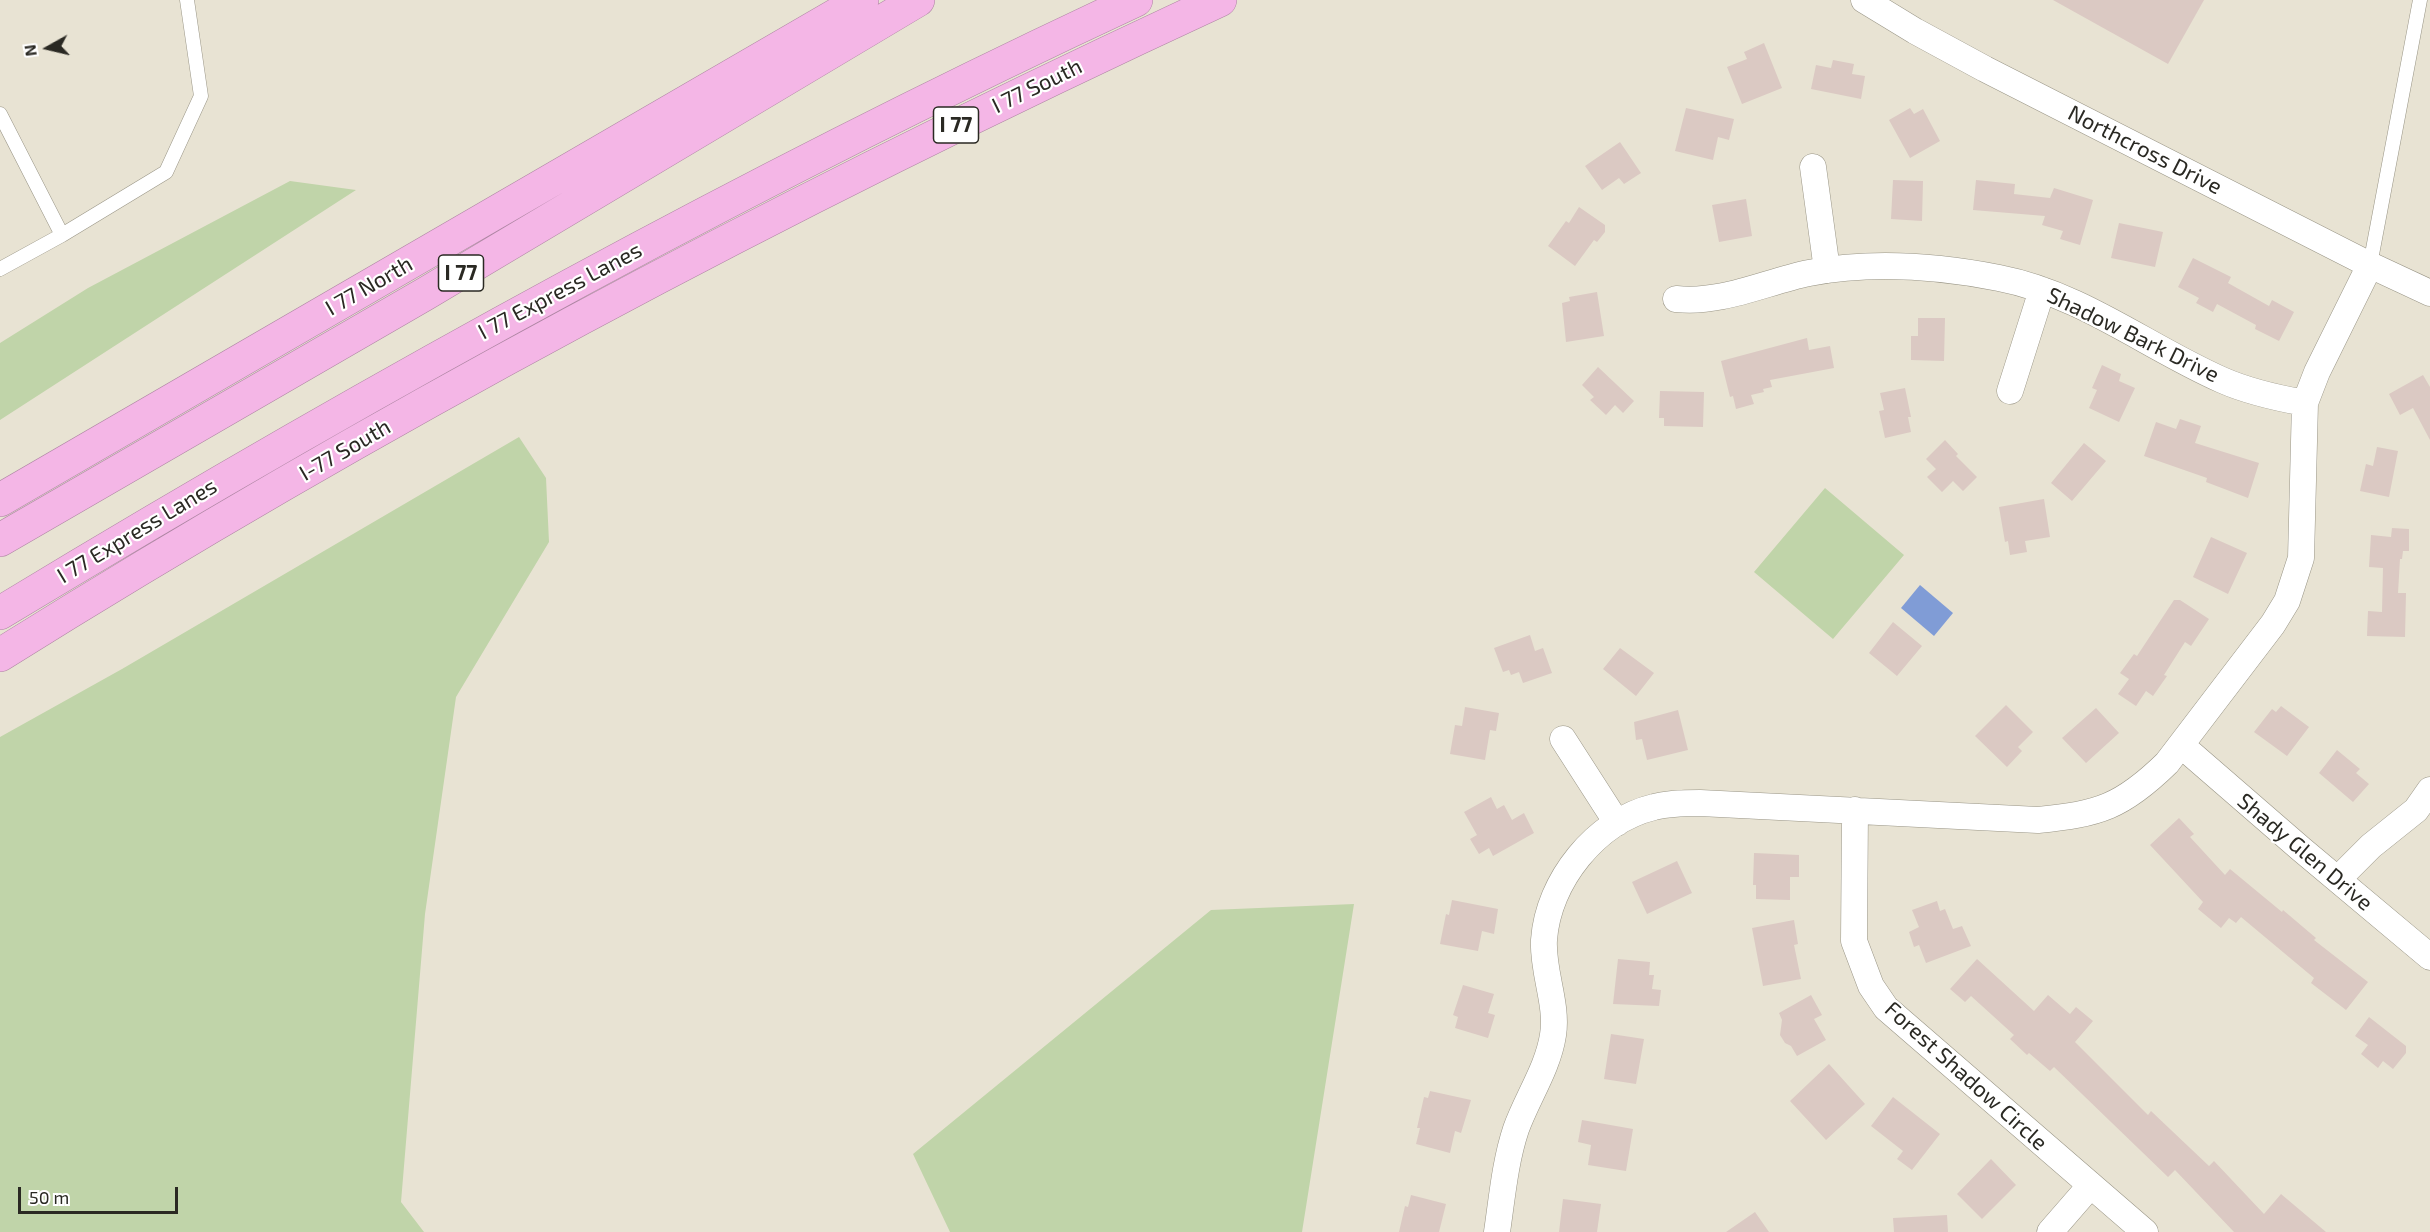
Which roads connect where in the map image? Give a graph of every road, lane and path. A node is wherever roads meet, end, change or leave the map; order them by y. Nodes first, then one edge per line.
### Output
1 (187, 0) edge
2 (862, 0) edge
3 (918, 0) edge
4 (1136, 0) edge
5 (1220, 0) edge
6 (1864, 0) edge
7 (2420, 0) edge
8 (0, 113) edge
9 (1813, 168) dead end
10 (62, 235) junction
11 (696, 257) junction
12 (2370, 265) junction
13 (0, 269) edge
14 (1827, 270) junction
15 (2042, 290) junction
16 (2430, 293) edge
17 (1676, 299) dead end
18 (404, 376) junction
19 (2010, 391) dead end
20 (2305, 403) junction
21 (0, 500) edge
22 (0, 540) edge
23 (0, 613) edge
24 (0, 655) edge
25 (1563, 739) dead end
26 (2181, 745) junction
27 (2430, 790) edge
28 (1855, 810) junction
29 (1617, 823) junction
30 (2338, 879) junction
31 (2430, 957) edge
32 (2090, 1186) junction
33 (1497, 1232) edge
34 (2050, 1232) edge
35 (2145, 1232) edge

1 - 10 lane
2 - 21 highway, I 77 North / I 77
3 - 22 highway, I 77
4 - 18 highway, I 77 Express Lanes / I 77
5 - 11 highway, I 77 South / I 77
6 - 12 street, Northcross Drive
7 - 12 lane
8 - 10 lane
9 - 14 street
10 - 13 lane
11 - 18 highway
11 - 24 highway, I-77 South / I 77
12 - 16 street, Northcross Drive
12 - 20 street
14 - 15 street, Shadow Bark Drive
14 - 17 street, Shadow Bark Drive
15 - 19 street
15 - 20 street, Shadow Bark Drive
18 - 23 highway, I 77 Express Lanes / I 77
20 - 26 street
25 - 29 street
26 - 28 street
26 - 30 street, Shady Glen Drive
27 - 30 street
28 - 29 street
28 - 32 street, Forest Shadow Circle
29 - 33 street
30 - 31 street, Shady Glen Drive
32 - 34 street
32 - 35 street, Forest Shadow Circle

